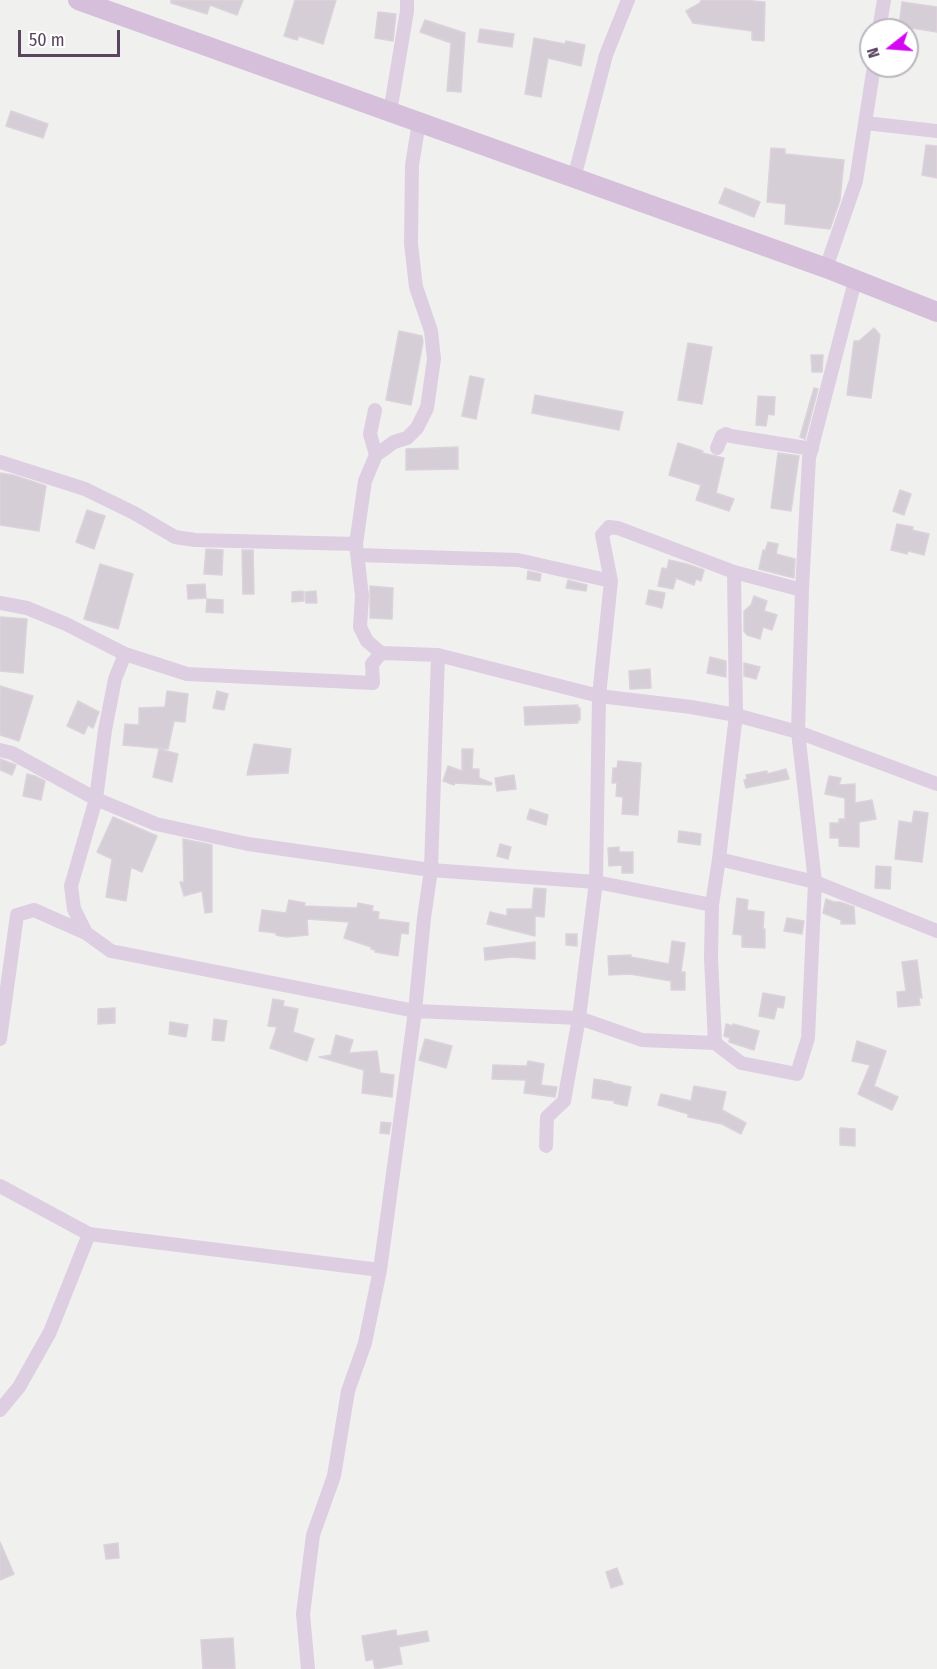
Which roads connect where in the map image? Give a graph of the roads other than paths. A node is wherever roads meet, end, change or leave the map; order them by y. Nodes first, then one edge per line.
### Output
1 (78, 0) edge
2 (407, 0) edge
3 (628, 0) edge
4 (884, 0) edge
5 (881, 18) edge
6 (872, 78) edge
7 (390, 112) junction
8 (419, 122) junction
9 (865, 123) junction
10 (937, 131) edge
11 (574, 178) junction
12 (826, 268) junction
13 (855, 281) junction
14 (937, 312) edge
15 (375, 410) dead end
16 (717, 448) dead end
17 (812, 449) junction
18 (376, 455) junction
19 (0, 462) edge
20 (357, 549) junction
21 (734, 573) junction
22 (611, 581) junction
23 (802, 590) junction
24 (0, 603) edge
25 (125, 654) junction
26 (438, 655) junction
27 (377, 659) junction
28 (599, 696) junction
29 (736, 715) junction
30 (798, 732) junction
31 (0, 750) edge
32 (937, 784) edge
33 (96, 799) junction
34 (719, 859) junction
35 (431, 870) junction
36 (596, 882) junction
37 (815, 882) junction
38 (712, 905) junction
39 (937, 931) edge
40 (86, 933) junction
41 (415, 1011) junction
42 (579, 1018) junction
43 (0, 1039) edge
44 (716, 1043) junction
45 (546, 1146) dead end
46 (0, 1186) edge
47 (89, 1234) junction
48 (380, 1270) junction
49 (0, 1410) edge
50 (308, 1669) edge

1 - 7 main road
2 - 7 street
3 - 11 street
4 - 5 street
6 - 9 street
7 - 8 main road
8 - 11 main road
8 - 18 street
9 - 10 street
9 - 12 street
11 - 12 main road
12 - 13 main road
13 - 14 main road
13 - 17 street
15 - 18 street
16 - 17 street
17 - 23 street
18 - 20 street
19 - 20 street
20 - 22 street
20 - 27 street
21 - 22 street
21 - 23 street
21 - 29 street
22 - 28 street
23 - 30 street
24 - 25 street
25 - 27 street
25 - 33 street
26 - 27 street
26 - 28 street
26 - 35 street
28 - 29 street
28 - 36 street
29 - 30 street
29 - 34 street
30 - 32 street
30 - 37 street
31 - 33 street
33 - 35 street
33 - 40 street
34 - 37 street
34 - 38 street
35 - 36 street
35 - 41 street
36 - 38 street
36 - 42 street
37 - 39 street
37 - 44 street
38 - 44 street
40 - 41 street
40 - 43 street
41 - 42 street
41 - 48 street
42 - 44 street
42 - 45 street
46 - 47 street
47 - 48 street
47 - 49 street
48 - 50 street

